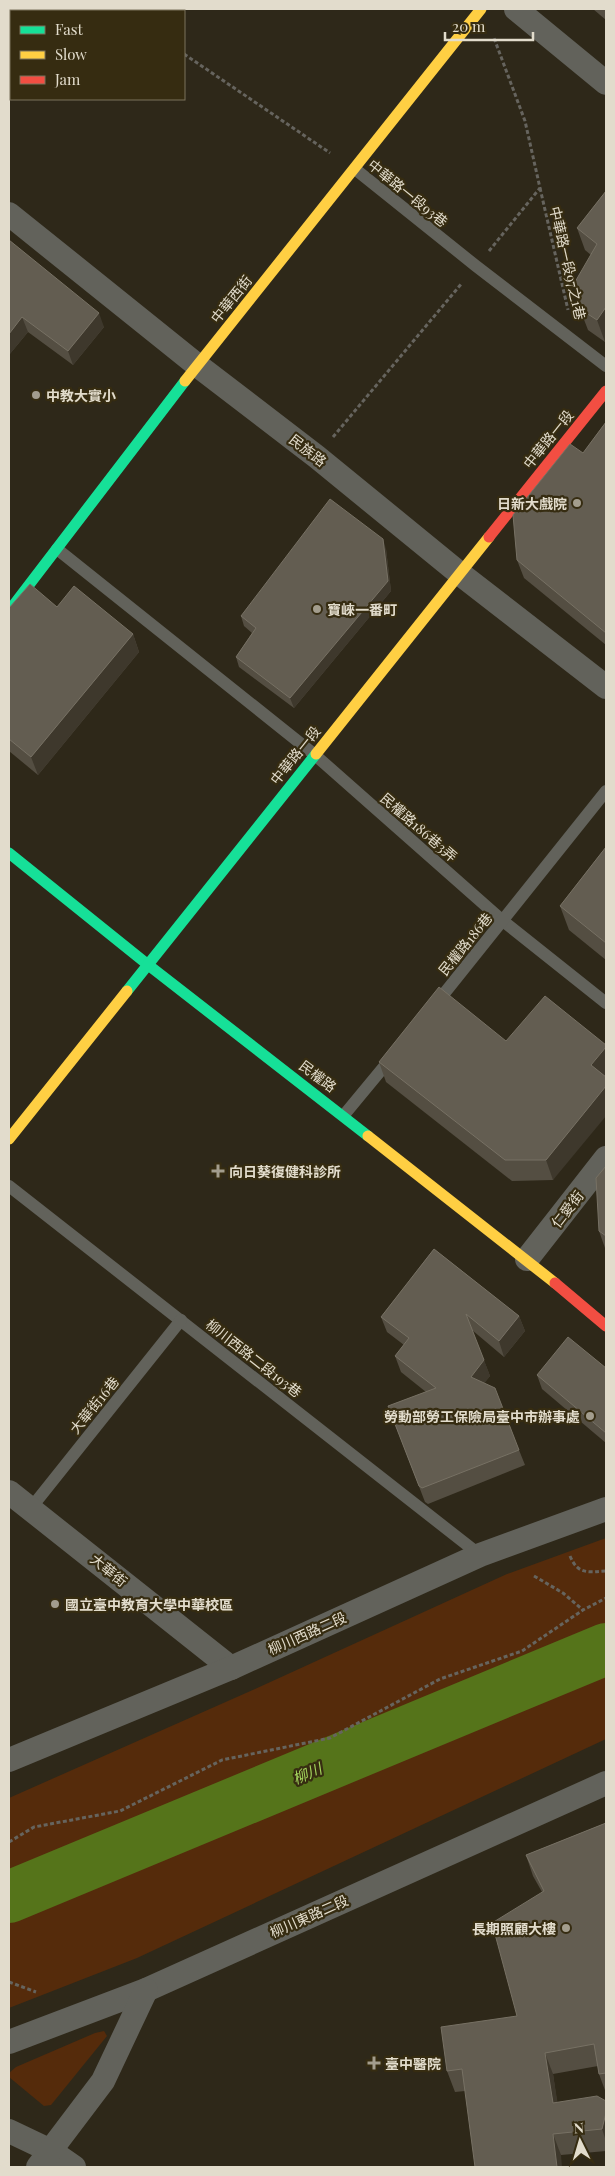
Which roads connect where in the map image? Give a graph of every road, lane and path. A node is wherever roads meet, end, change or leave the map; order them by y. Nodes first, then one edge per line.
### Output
1 (481, 9) edge
2 (516, 9) edge
3 (185, 55) edge
4 (606, 83) edge
5 (355, 169) junction
6 (540, 188) dead end
7 (9, 214) edge
8 (575, 342) junction
9 (197, 365) junction
10 (606, 366) edge
11 (606, 390) edge
12 (57, 549) junction
13 (459, 573) junction
14 (9, 611) edge
15 (606, 686) edge
16 (315, 755) junction
17 (606, 791) edge
18 (9, 853) edge
19 (503, 921) junction
20 (148, 964) junction
21 (606, 1003) edge
22 (424, 1018) edge
23 (400, 1048) edge
24 (344, 1115) junction
25 (9, 1139) edge
26 (606, 1158) edge
27 (9, 1186) edge
28 (527, 1259) junction
29 (181, 1320) junction
30 (606, 1326) edge
31 (9, 1492) edge
32 (31, 1508) junction
33 (606, 1508) edge
34 (480, 1555) junction
35 (570, 1556) dead end
36 (606, 1571) edge
37 (534, 1576) dead end
38 (606, 1598) edge
39 (583, 1610) junction
40 (231, 1668) junction
41 (9, 1760) edge
42 (606, 1783) edge
43 (9, 1842) edge
44 (9, 1982) edge
45 (146, 1990) junction
46 (36, 1992) dead end
47 (9, 2042) edge
48 (9, 2130) edge
49 (44, 2159) edge
50 (74, 2167) edge

1 - 5 street, 中華西街
2 - 4 street
3 - 5 path, 中華路一段93巷
5 - 8 lane, 中華路一段93巷
5 - 9 street, 中華西街
6 - 8 path, 中華路一段97之1巷
7 - 9 street, 民族路
8 - 10 lane, 中華路一段93巷
9 - 12 street, 中華西街
9 - 13 street, 民族路
11 - 13 street, 中華路一段
12 - 14 street, 中華西街
12 - 16 lane, 民權路186巷3弄
13 - 15 street, 民族路
13 - 16 street, 中華路一段
16 - 19 lane, 民權路186巷3弄
16 - 20 street, 中華路一段
17 - 19 lane, 民權路186巷
18 - 20 street, 民權路
19 - 21 lane, 民權路186巷3弄
19 - 22 lane, 民權路186巷
20 - 24 street, 民權路
20 - 25 street, 中華路一段
23 - 24 lane
24 - 28 street, 民權路
26 - 28 street, 仁愛街
27 - 29 lane, 柳川西路二段193巷
28 - 30 street, 民權路
29 - 32 lane, 大華街16巷
29 - 34 lane, 柳川西路二段193巷
31 - 32 street, 大華街
32 - 40 street, 大華街
33 - 34 street, 柳川西路二段
34 - 40 street, 柳川西路二段
35 - 36 path
37 - 39 path
38 - 39 path
39 - 43 path
40 - 41 street, 柳川西路二段
42 - 45 street, 柳川東路二段
44 - 46 path
45 - 47 street, 柳川東路二段
45 - 49 street
48 - 49 street
49 - 50 street

